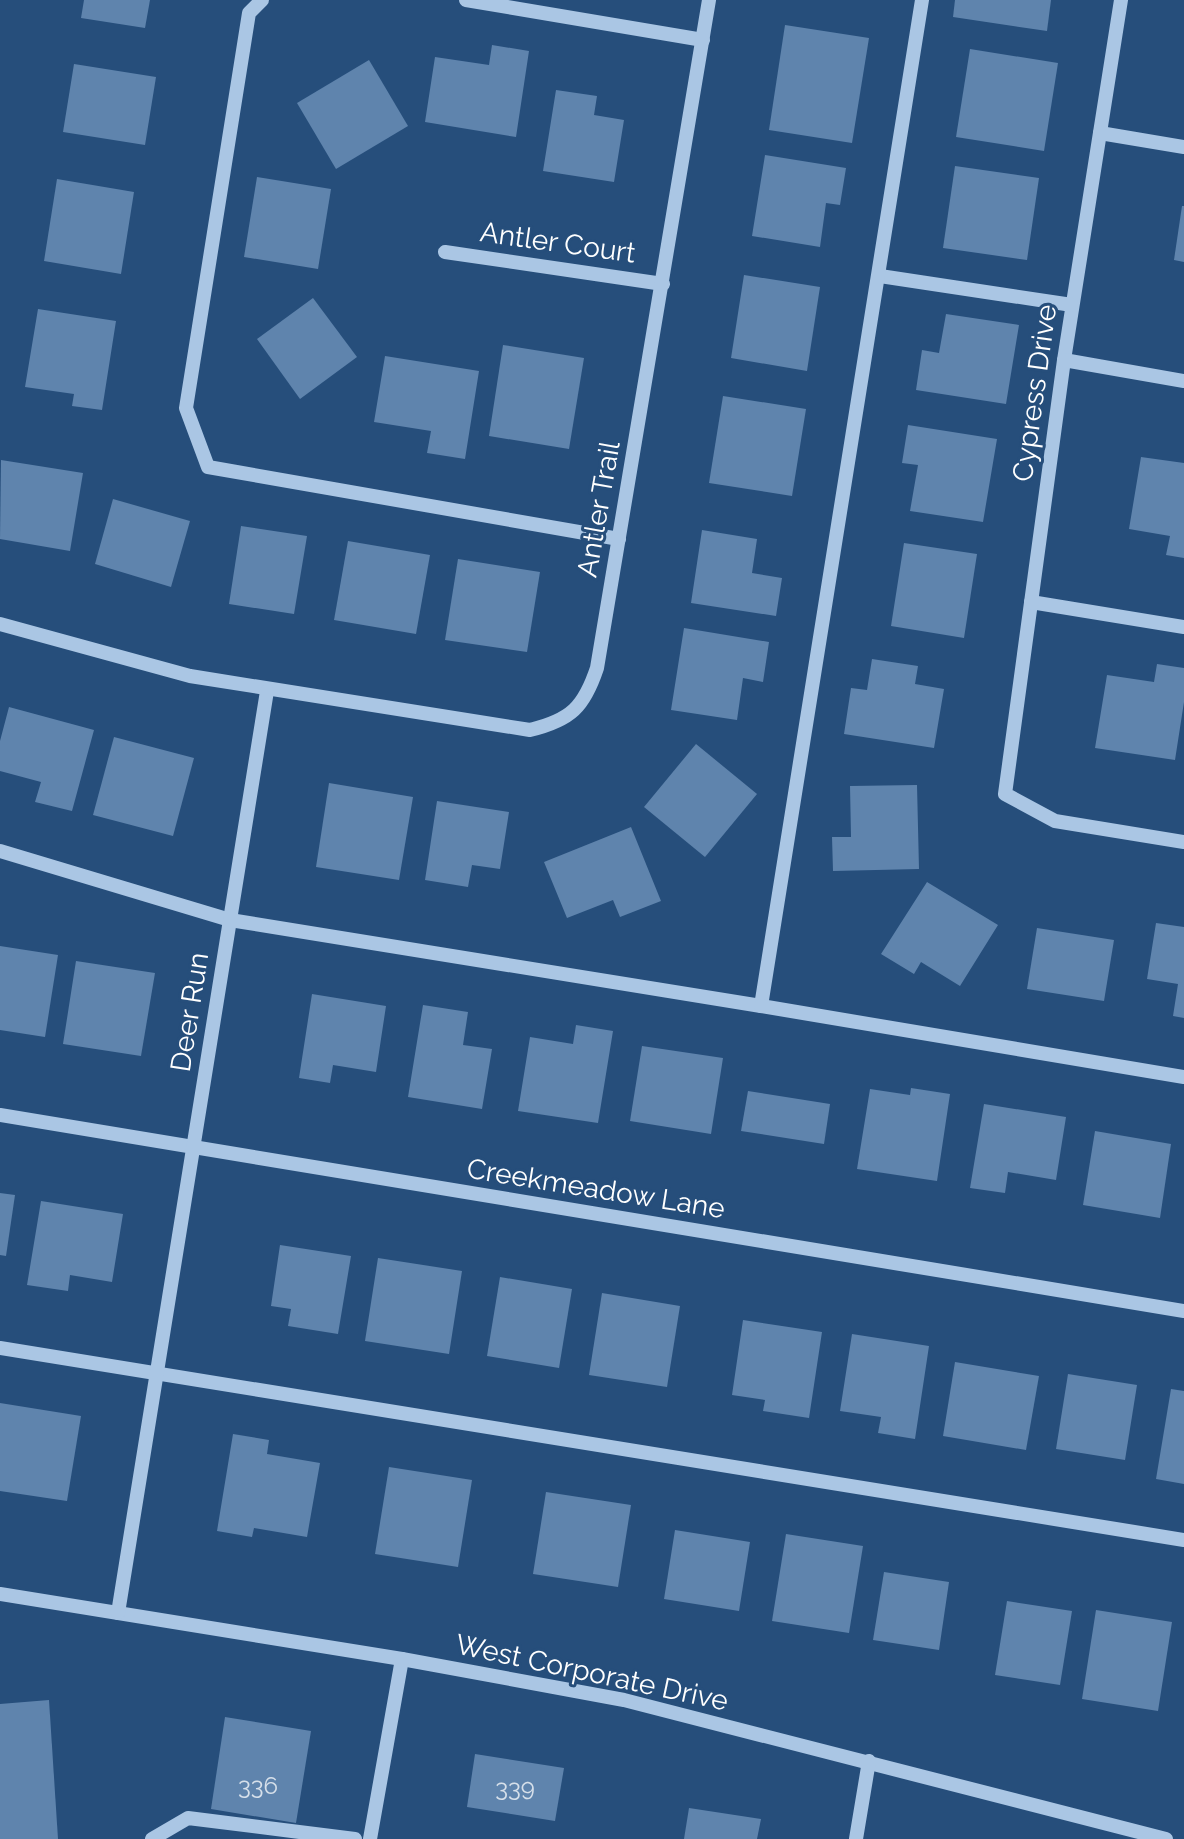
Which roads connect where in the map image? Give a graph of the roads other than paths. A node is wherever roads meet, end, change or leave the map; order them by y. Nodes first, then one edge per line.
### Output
1 (262, 0) edge
2 (466, 0) edge
3 (709, 0) edge
4 (922, 0) edge
5 (1121, 0) edge
6 (703, 40) junction
7 (1100, 133) junction
8 (1184, 147) edge
9 (445, 252) dead end
10 (880, 276) junction
11 (663, 284) junction
12 (1072, 305) junction
13 (1064, 360) junction
14 (1184, 381) edge
15 (619, 539) junction
16 (1031, 602) junction
17 (0, 624) edge
18 (1184, 627) edge
19 (267, 691) junction
20 (1184, 842) edge
21 (0, 851) edge
22 (230, 920) junction
23 (761, 1006) junction
24 (1184, 1077) edge
25 (0, 1115) edge
26 (194, 1148) junction
27 (1184, 1311) edge
28 (0, 1348) edge
29 (157, 1373) junction
30 (1184, 1540) edge
31 (0, 1594) edge
32 (118, 1613) junction
33 (402, 1659) junction
34 (869, 1761) junction
35 (152, 1839) edge
36 (355, 1839) edge
37 (370, 1839) edge
38 (856, 1839) edge
39 (1166, 1839) edge

1 - 15 street
2 - 6 street
3 - 6 street, Antler Trail
4 - 10 street
5 - 7 street, Cypress Drive
6 - 11 street, Antler Trail
7 - 8 street
7 - 12 street, Cypress Drive
9 - 11 street, Antler Court
10 - 12 street
10 - 23 street
11 - 15 street, Antler Trail
12 - 13 street, Cypress Drive
13 - 14 street
13 - 16 street, Cypress Drive
15 - 19 street, Antler Trail
16 - 18 street
16 - 20 street, Cypress Drive
17 - 19 street
19 - 22 street, Deer Run
21 - 22 street
22 - 23 street
22 - 26 street, Deer Run
23 - 24 street
25 - 26 street, Creekmeadow Lane
26 - 27 street, Creekmeadow Lane
26 - 29 street, Deer Run
28 - 29 street
29 - 30 street
29 - 32 street, Deer Run
31 - 32 street, West Corporate Drive
32 - 33 street, West Corporate Drive
33 - 34 street, West Corporate Drive
33 - 37 street
34 - 38 street
34 - 39 street, West Corporate Drive
35 - 36 street

